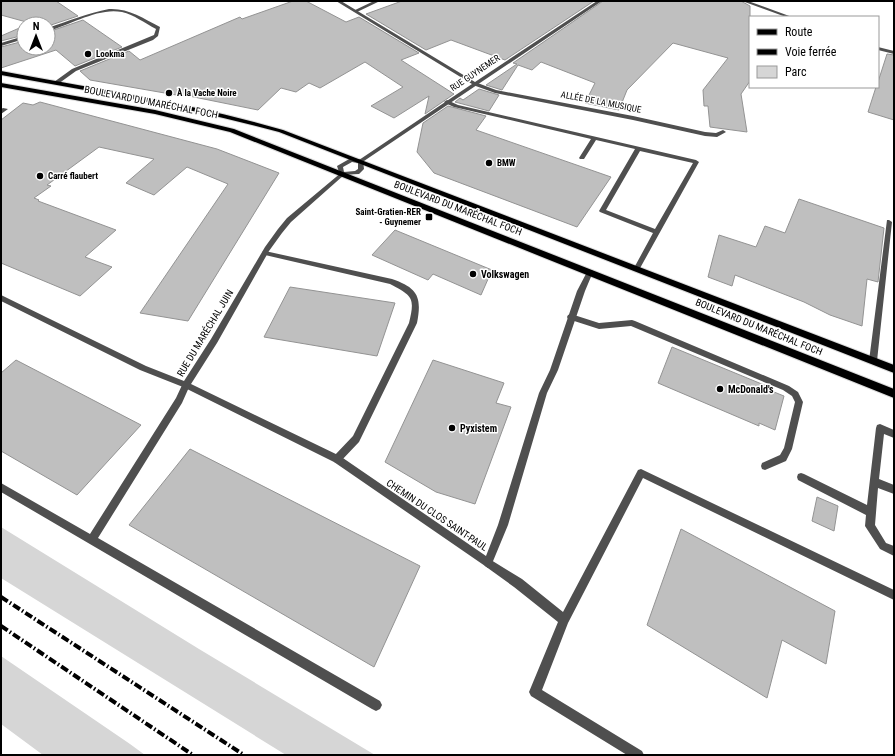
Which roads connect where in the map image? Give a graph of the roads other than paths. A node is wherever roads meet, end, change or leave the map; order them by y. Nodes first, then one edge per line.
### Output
1 (338, 1) edge
2 (378, 1) edge
3 (600, 1) edge
4 (744, 1) edge
5 (354, 11) junction
6 (787, 16) edge
7 (56, 27) edge
8 (16, 40) edge
9 (1, 45) edge
10 (879, 48) edge
11 (894, 53) edge
12 (1, 73) edge
13 (56, 83) junction
14 (475, 84) junction
15 (1, 85) edge
16 (447, 102) junction
17 (722, 132) dead end
18 (594, 139) junction
19 (638, 149) junction
20 (582, 158) dead end
21 (361, 161) junction
22 (342, 174) junction
23 (889, 222) dead end
24 (657, 232) junction
25 (265, 253) junction
26 (637, 268) junction
27 (590, 272) junction
28 (1, 298) edge
29 (572, 317) junction
30 (874, 361) junction
31 (894, 369) edge
32 (186, 385) junction
33 (894, 394) edge
34 (894, 434) edge
35 (337, 460) junction
36 (765, 466) dead end
37 (801, 477) dead end
38 (874, 481) junction
39 (1, 487) edge
40 (894, 490) edge
41 (871, 512) junction
42 (92, 540) junction
43 (894, 551) edge
44 (488, 563) junction
45 (894, 595) edge
46 (564, 620) junction
47 (376, 705) dead end
48 (638, 755) edge

1 - 5 street, ALLÉE DE LA MUSIQUE
2 - 5 street
3 - 14 street, RUE GUYNEMER
4 - 6 street
5 - 14 street, ALLÉE DE LA MUSIQUE
7 - 13 street
8 - 9 street
10 - 11 street
12 - 13 main road, BOULEVARD DU MARÉCHAL FOCH
13 - 21 main road, BOULEVARD DU MARÉCHAL FOCH
14 - 16 street, RUE GUYNEMER
14 - 17 street, ALLÉE DE LA MUSIQUE
15 - 22 main road, BOULEVARD DU MARÉCHAL FOCH
16 - 18 street
16 - 21 street, RUE GUYNEMER
18 - 19 street
18 - 20 street
19 - 24 street
19 - 24 street
21 - 22 street
21 - 22 street
21 - 26 main road, BOULEVARD DU MARÉCHAL FOCH
22 - 25 street, RUE DU MARÉCHAL JUIN
22 - 27 main road, BOULEVARD DU MARÉCHAL FOCH
23 - 30 street
24 - 26 street
25 - 32 street, RUE DU MARÉCHAL JUIN
25 - 35 street
26 - 30 main road, BOULEVARD DU MARÉCHAL FOCH
27 - 29 street, CHEMIN DU CLOS SAINT-PAUL
27 - 33 main road, BOULEVARD DU MARÉCHAL FOCH
28 - 32 street, RUE DU MARÉCHAL JUIN
29 - 36 street
29 - 44 street, CHEMIN DU CLOS SAINT-PAUL
30 - 31 main road, BOULEVARD DU MARÉCHAL FOCH
32 - 35 street, CHEMIN DU CLOS SAINT-PAUL
32 - 42 street
34 - 38 street
35 - 44 street, CHEMIN DU CLOS SAINT-PAUL
37 - 41 street
38 - 40 street
38 - 41 street
39 - 42 street
41 - 43 street
42 - 47 street
44 - 46 street
45 - 46 street
46 - 48 street

